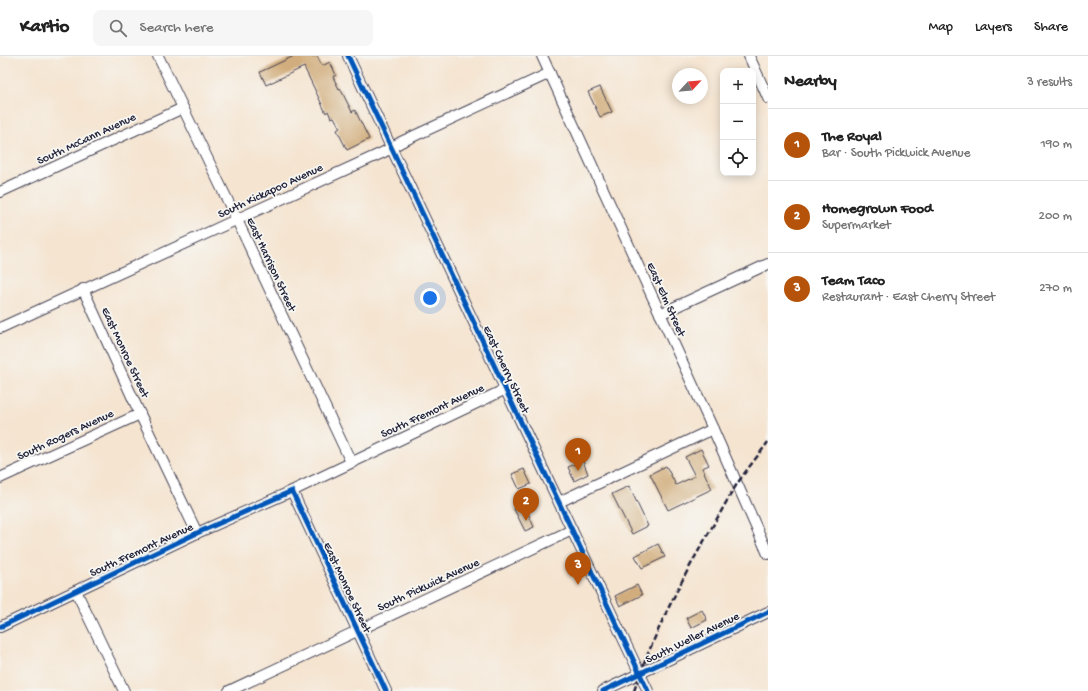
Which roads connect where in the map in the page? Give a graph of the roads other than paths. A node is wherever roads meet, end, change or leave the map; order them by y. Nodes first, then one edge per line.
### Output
1 (158, 56) edge
2 (348, 56) edge
3 (542, 56) edge
4 (749, 56) edge
5 (550, 73) junction
6 (768, 98) edge
7 (183, 108) junction
8 (391, 147) junction
9 (0, 192) edge
10 (237, 220) junction
11 (768, 264) edge
12 (83, 289) junction
13 (660, 314) junction
14 (0, 328) edge
15 (506, 389) junction
16 (140, 414) junction
17 (713, 429) junction
18 (351, 462) junction
19 (0, 478) edge
20 (292, 491) junction
21 (559, 502) junction
22 (572, 530) junction
23 (197, 533) junction
24 (768, 554) edge
25 (76, 591) junction
26 (768, 612) edge
27 (0, 627) edge
28 (358, 631) junction
29 (640, 674) junction
30 (124, 691) edge
31 (229, 691) edge
32 (386, 691) edge
33 (603, 691) edge
34 (648, 691) edge

1 - 7 street, East Harrison Street
2 - 8 street, East Cherry Street
3 - 5 street, East Elm Street
4 - 6 street
5 - 8 street, South Kickapoo Avenue
5 - 13 street, East Elm Street
7 - 9 street, South McCann Avenue
7 - 10 street, East Harrison Street
8 - 10 street, South Kickapoo Avenue
8 - 15 street, East Cherry Street
10 - 12 street, South Kickapoo Avenue
10 - 18 street, East Harrison Street
11 - 13 street
12 - 14 street, South Kickapoo Avenue
12 - 16 street, East Monroe Street
13 - 17 street, East Elm Street
15 - 18 street, South Fremont Avenue
15 - 21 street, East Cherry Street
16 - 19 street, South Rogers Avenue
16 - 23 street, East Monroe Street
17 - 21 street
17 - 24 street, East Elm Street
18 - 20 street, South Fremont Avenue
20 - 23 street, South Fremont Avenue
20 - 28 street, East Monroe Street
21 - 22 street, East Cherry Street
22 - 28 street, South Pickwick Avenue
22 - 29 street, East Cherry Street
23 - 25 street, South Fremont Avenue
25 - 27 street, South Fremont Avenue
25 - 30 street
26 - 29 street, South Weller Avenue
28 - 31 street, South Pickwick Avenue
28 - 32 street, East Monroe Street
29 - 33 street, South Weller Avenue
29 - 34 street, East Cherry Street

